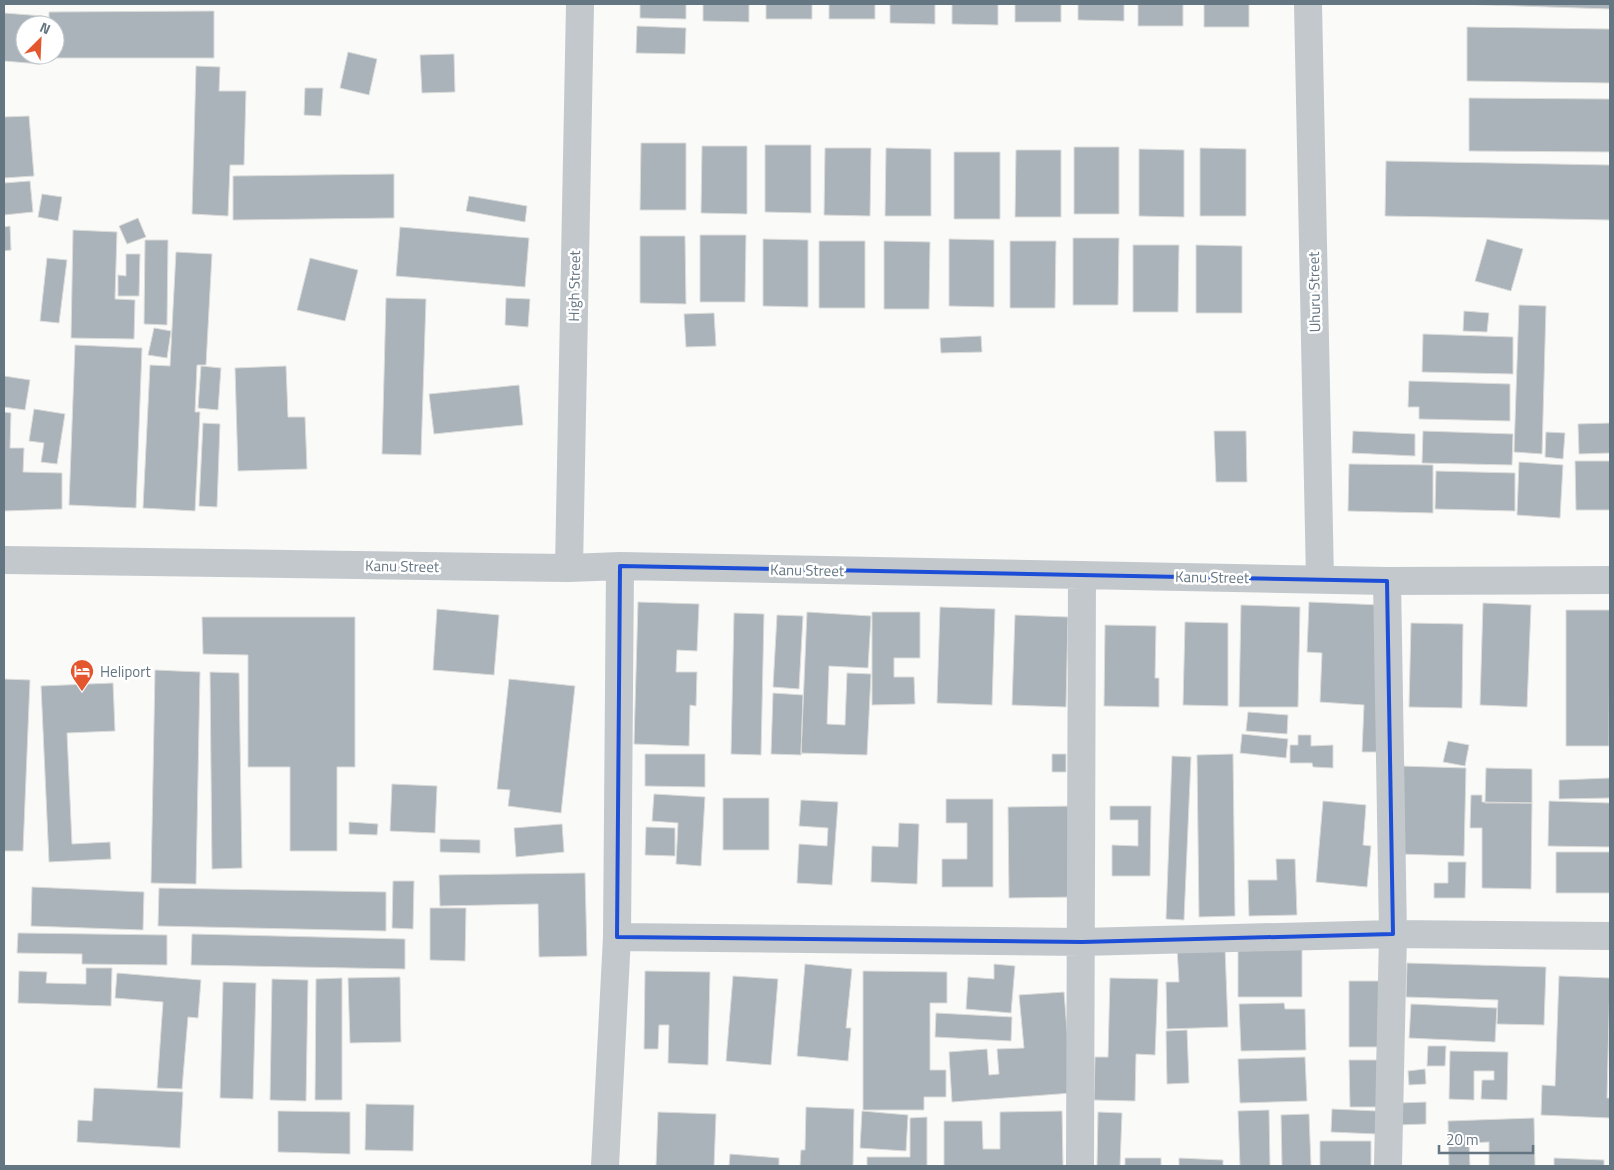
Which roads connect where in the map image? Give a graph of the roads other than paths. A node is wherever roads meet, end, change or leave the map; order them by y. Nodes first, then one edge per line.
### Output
1 (580, 4) edge
2 (1308, 4) edge
3 (4, 560) edge
4 (620, 566) junction
5 (569, 568) junction
6 (1082, 575) junction
7 (1320, 580) junction
8 (1610, 580) edge
9 (1388, 581) junction
10 (1393, 934) junction
11 (1610, 936) edge
12 (617, 937) junction
13 (1082, 942) junction
14 (605, 1166) edge
15 (1080, 1166) edge
16 (1388, 1166) edge

1 - 5 street, High Street
2 - 7 street, Uhuru Street
3 - 5 street, Kanu Street
4 - 5 street, Kanu Street
4 - 6 street, Kanu Street
4 - 12 street
6 - 7 street, Kanu Street
6 - 13 street
7 - 9 street, Kanu Street
8 - 9 street, Kanu Street
9 - 10 street
10 - 11 street
10 - 13 street
10 - 16 street
12 - 13 street
12 - 14 street
13 - 15 street

